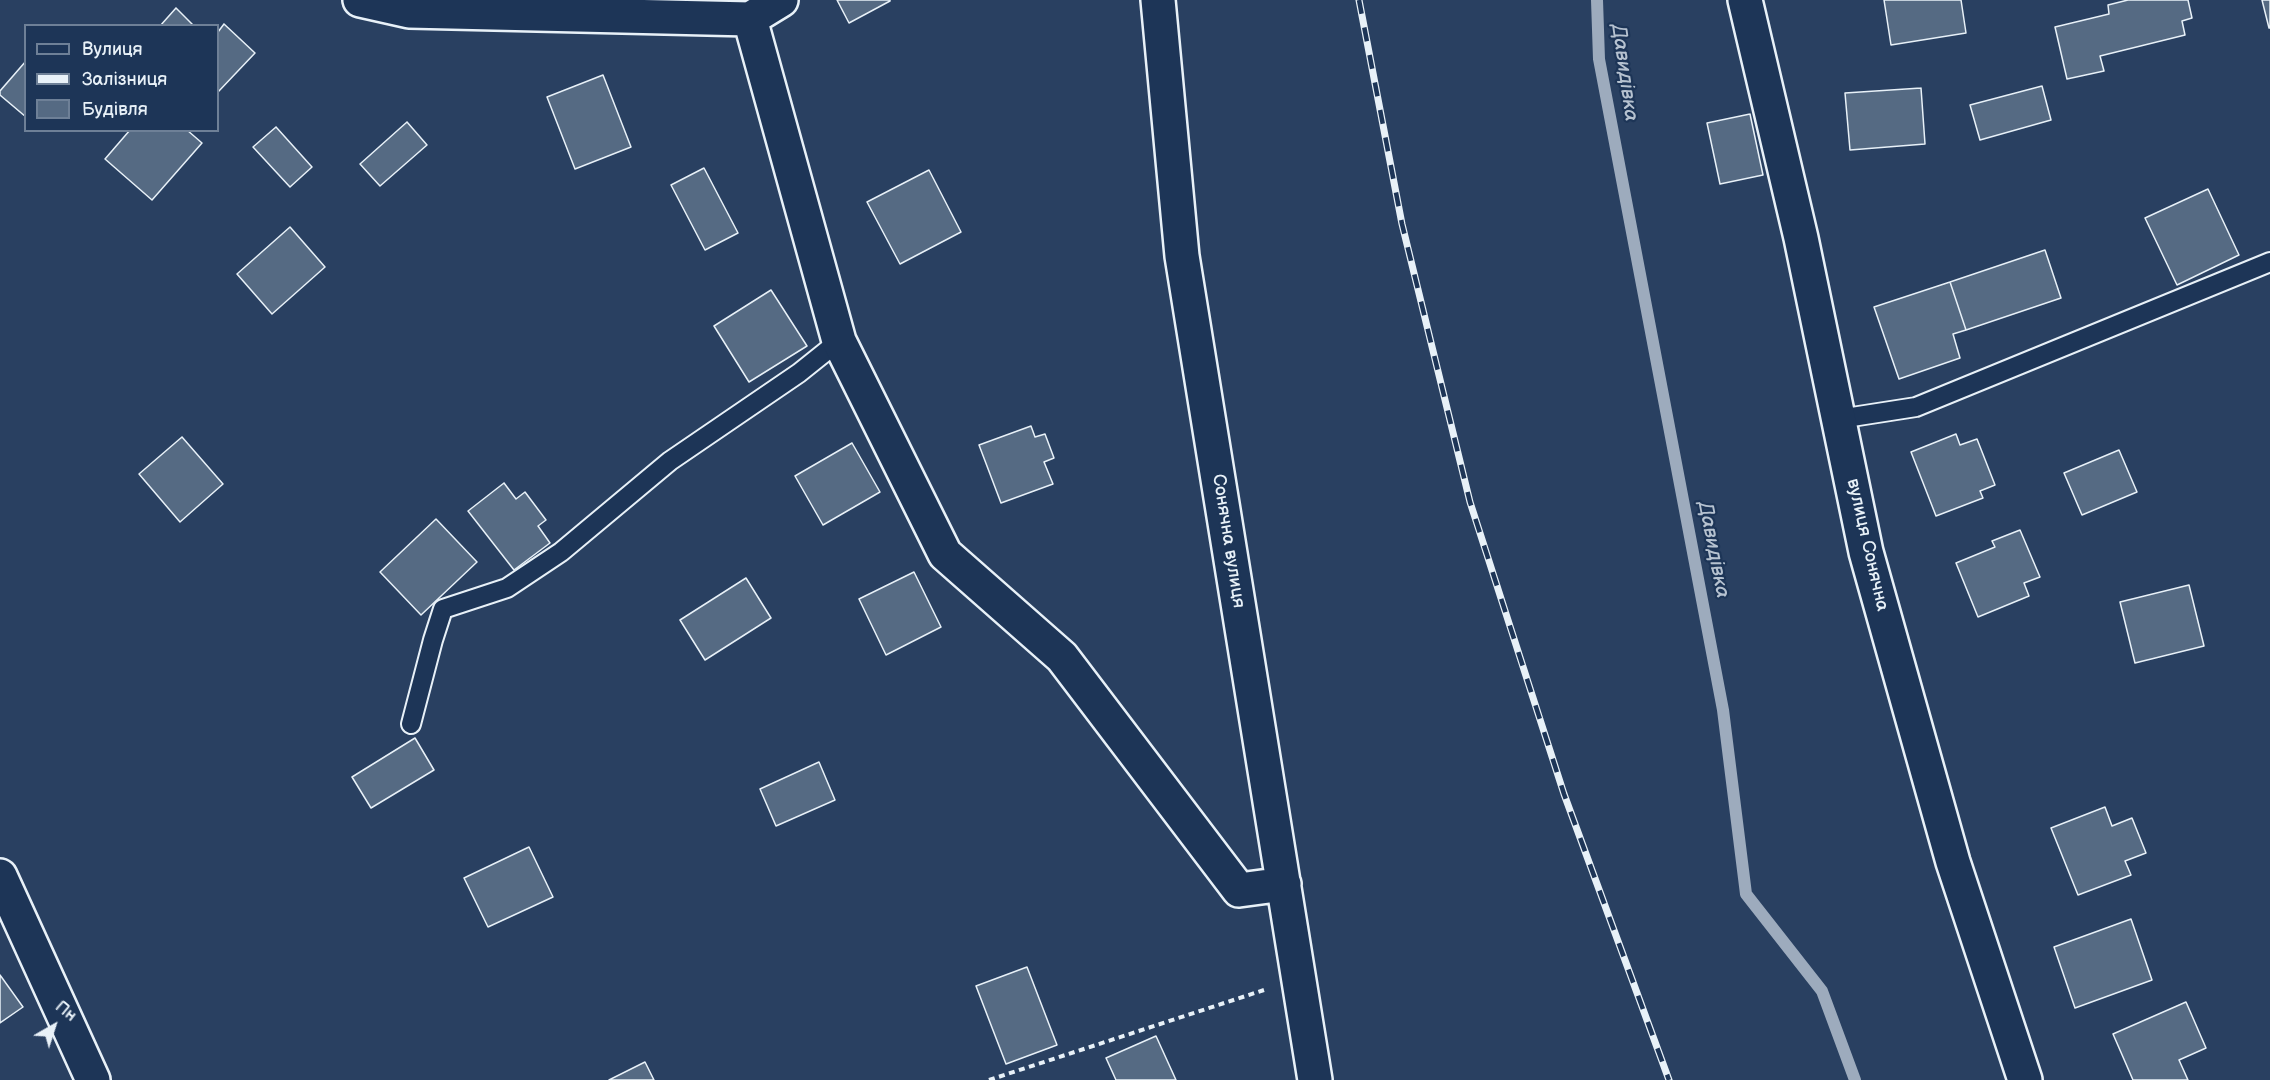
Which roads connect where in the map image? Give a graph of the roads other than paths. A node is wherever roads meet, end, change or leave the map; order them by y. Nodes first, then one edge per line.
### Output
1 (360, 0) edge
2 (781, 0) edge
3 (1158, 0) edge
4 (1745, 0) edge
5 (750, 20) junction
6 (2270, 262) edge
7 (839, 341) junction
8 (1839, 419) junction
9 (411, 724) dead end
10 (0, 876) edge
11 (1284, 884) junction
12 (93, 1080) edge
13 (1315, 1080) edge
14 (2025, 1080) edge

1 - 5 street
2 - 5 street
3 - 11 street, Сонячна вулиця
4 - 8 street, вулиця Сонячна
5 - 7 street
6 - 8 lane
7 - 9 lane
7 - 11 street
8 - 14 street, вулиця Сонячна
10 - 12 street
11 - 13 street, Сонячна вулиця

